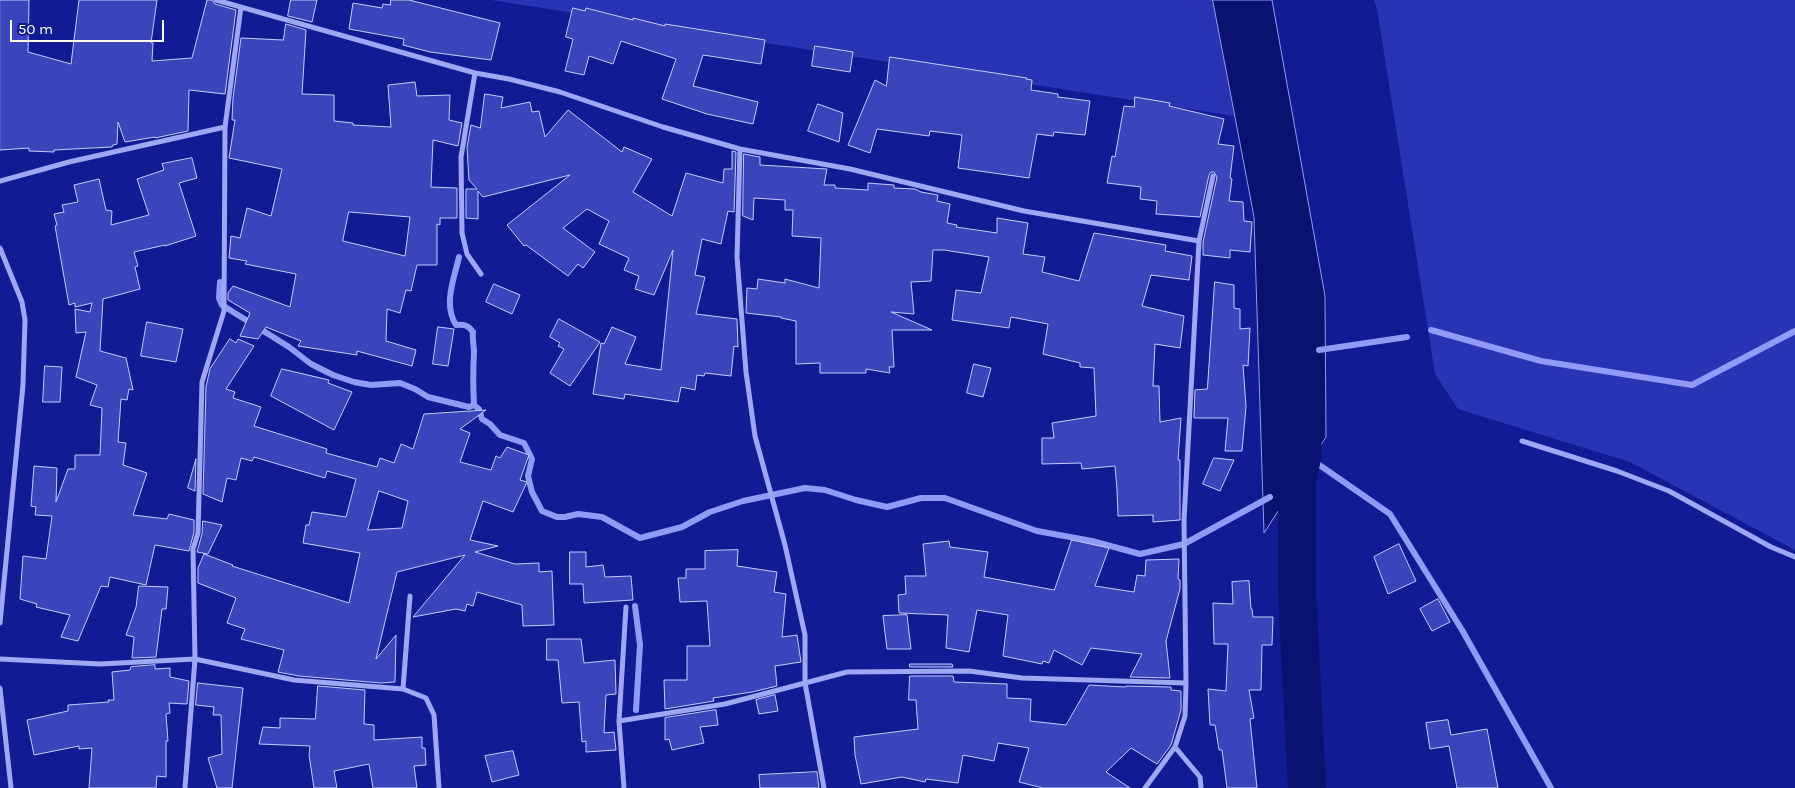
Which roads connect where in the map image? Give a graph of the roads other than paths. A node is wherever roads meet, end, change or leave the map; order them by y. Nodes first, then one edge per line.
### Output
1 (216, 0) edge
2 (241, 7) junction
3 (474, 73) junction
4 (225, 127) junction
5 (740, 149) junction
6 (1213, 176) dead end
7 (0, 181) edge
8 (1199, 241) junction
9 (0, 248) edge
10 (481, 274) dead end
11 (1522, 441) dead end
12 (1795, 557) edge
13 (410, 596) dead end
14 (626, 607) dead end
15 (0, 623) edge
16 (0, 658) edge
17 (195, 660) junction
18 (805, 683) junction
19 (1186, 683) junction
20 (0, 688) edge
21 (403, 689) junction
22 (619, 721) junction
23 (1175, 747) junction
24 (11, 788) edge
25 (185, 788) edge
26 (440, 788) edge
27 (624, 788) edge
28 (824, 788) edge
29 (1145, 788) edge
30 (1201, 788) edge

1 - 2 street
2 - 3 street
2 - 4 street
3 - 5 street
3 - 10 street
4 - 7 street
4 - 17 street
5 - 8 street
5 - 18 street
6 - 8 street
8 - 19 street
9 - 15 street
11 - 12 street
13 - 21 street
14 - 22 street
16 - 17 street
17 - 21 street
17 - 25 street
18 - 19 street
18 - 22 street
18 - 28 street
19 - 23 street
20 - 24 street
21 - 26 street
22 - 27 street
23 - 29 street
23 - 30 street

